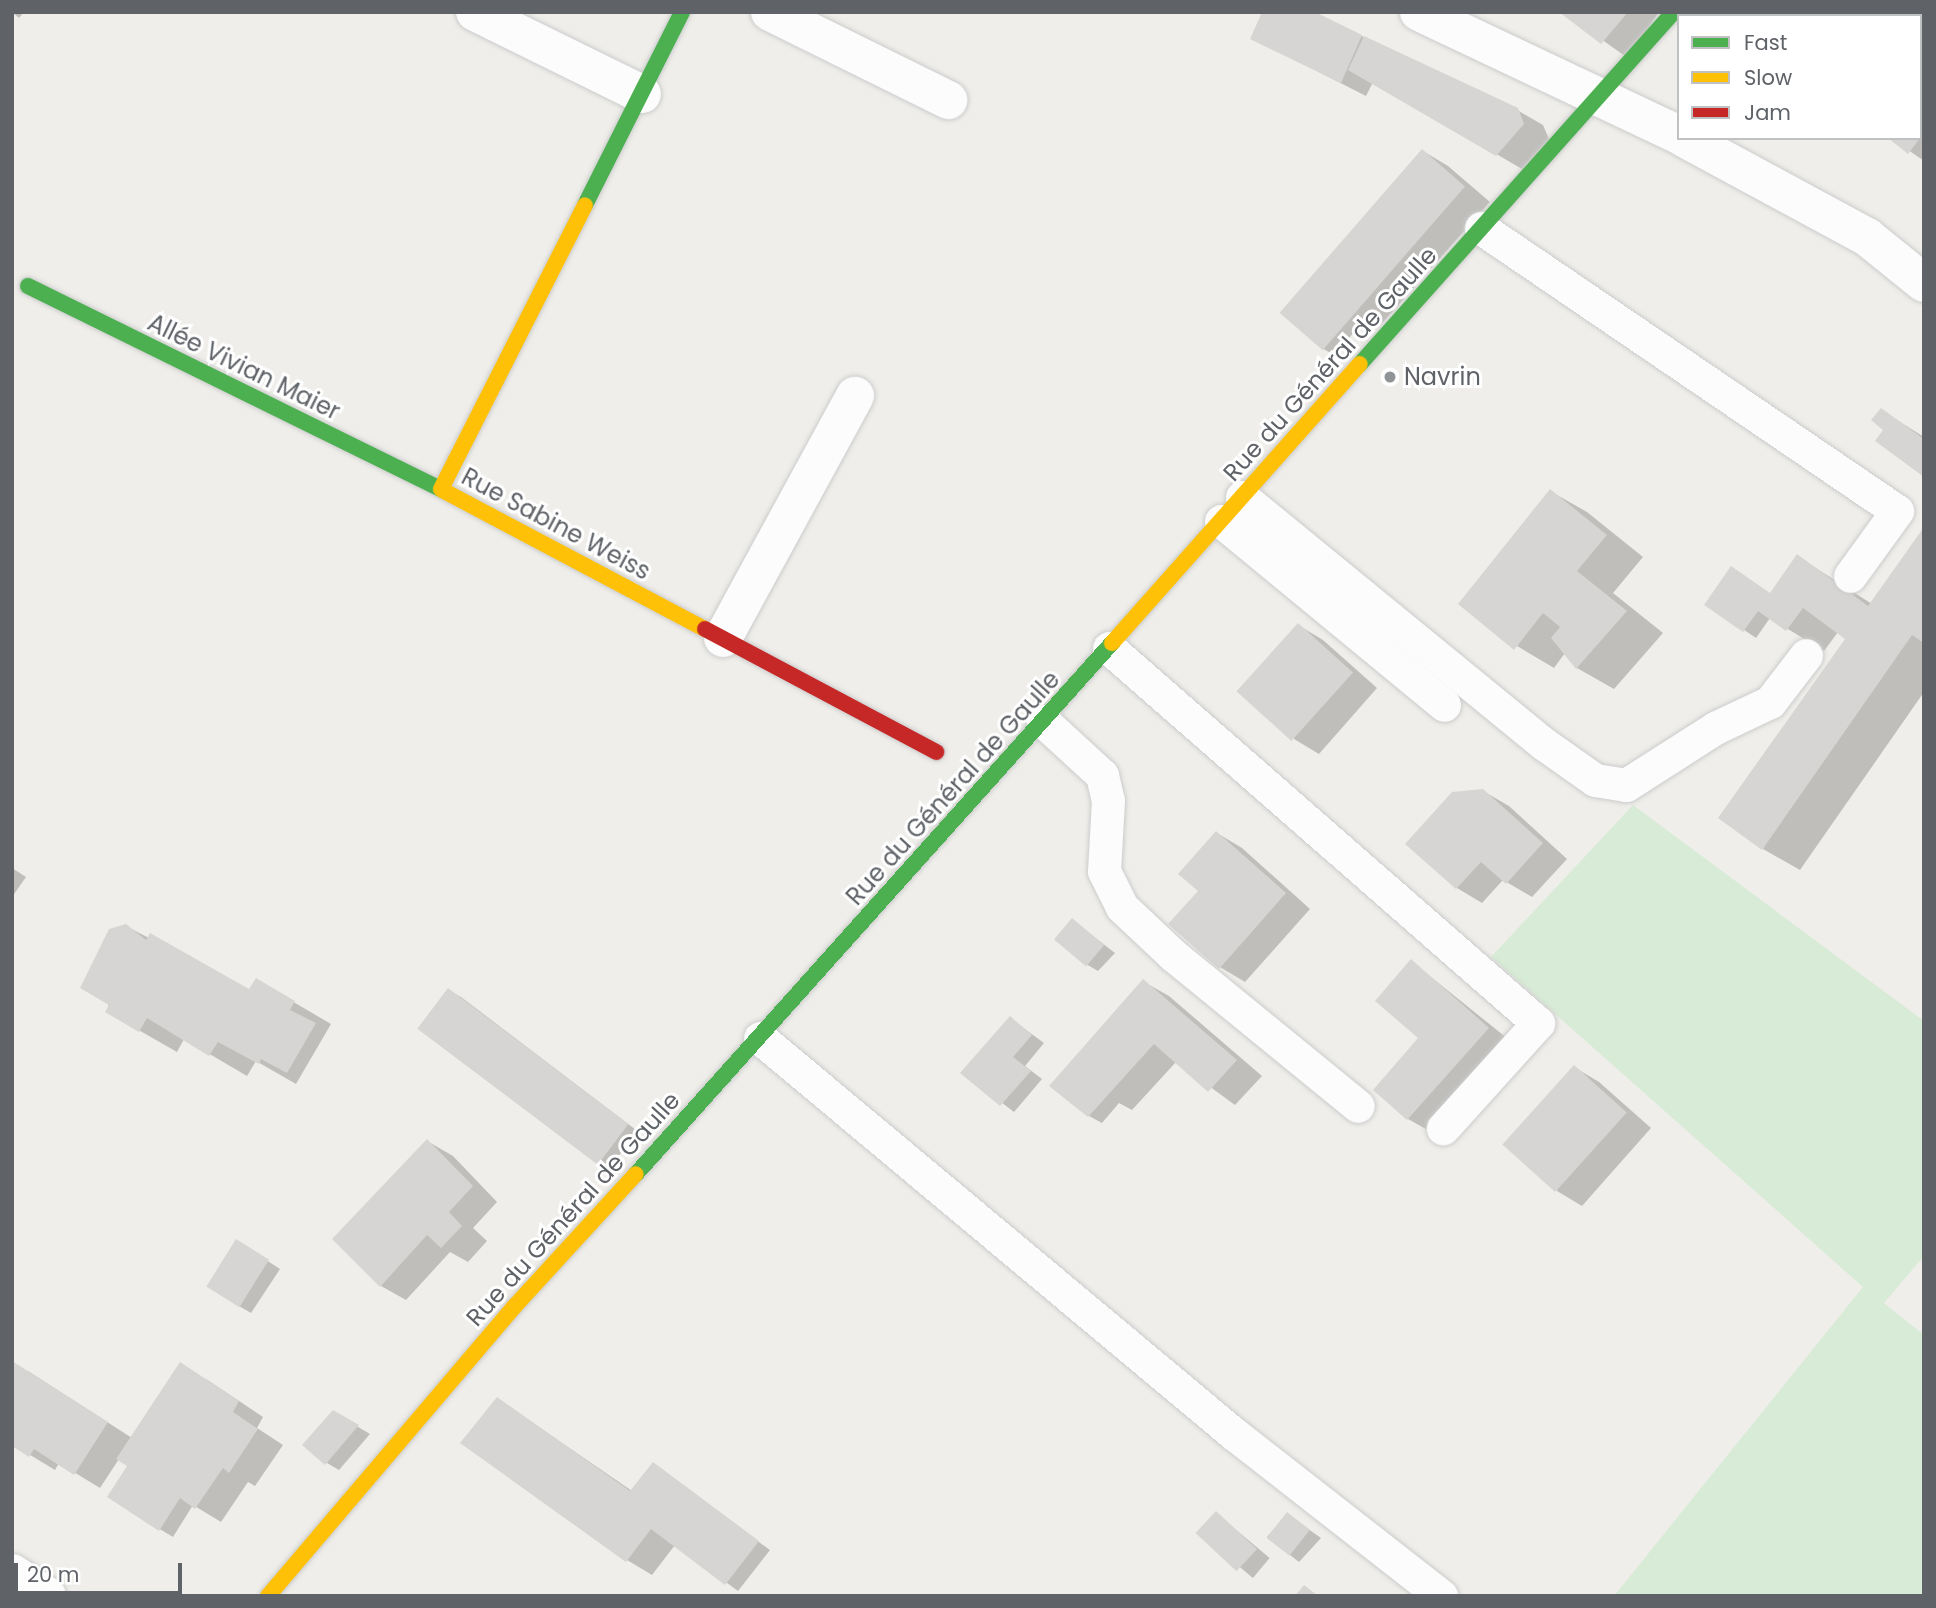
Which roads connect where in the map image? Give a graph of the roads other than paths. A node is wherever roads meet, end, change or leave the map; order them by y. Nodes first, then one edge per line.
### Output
1 (475, 12) edge
2 (682, 12) edge
3 (770, 12) edge
4 (1419, 12) edge
5 (1674, 12) edge
6 (642, 94) junction
7 (1602, 97) junction
8 (948, 100) dead end
9 (1677, 134) edge
10 (1688, 140) edge
11 (1481, 228) junction
12 (1924, 283) edge
13 (28, 286) dead end
14 (855, 396) dead end
15 (441, 489) junction
16 (1242, 497) junction
17 (1221, 521) junction
18 (1850, 576) dead end
19 (723, 638) junction
20 (1109, 648) junction
21 (1806, 655) dead end
22 (1444, 705) dead end
23 (1043, 721) junction
24 (936, 752) dead end
25 (760, 1038) junction
26 (1358, 1106) dead end
27 (1443, 1128) dead end
28 (12, 1573) edge
29 (47, 1596) edge
30 (268, 1596) edge
31 (1441, 1596) edge

1 - 6 street
2 - 6 main road, Rue Sabine Weiss
3 - 8 street
4 - 7 street
5 - 7 main road, Rue du Général de Gaulle
6 - 15 main road, Rue Sabine Weiss
7 - 9 street
7 - 11 main road, Rue du Général de Gaulle
10 - 12 street
11 - 16 main road, Rue du Général de Gaulle
11 - 18 lane
13 - 15 main road, Allée Vivian Maier
14 - 19 street
15 - 19 main road, Rue Sabine Weiss
16 - 17 main road, Rue du Général de Gaulle
16 - 21 lane
17 - 20 main road, Rue du Général de Gaulle
17 - 22 lane
19 - 24 main road, Rue Sabine Weiss
20 - 23 main road, Rue du Général de Gaulle
20 - 27 lane
23 - 25 main road, Rue du Général de Gaulle
23 - 26 lane
25 - 30 main road, Rue du Général de Gaulle
25 - 31 lane
28 - 29 street

